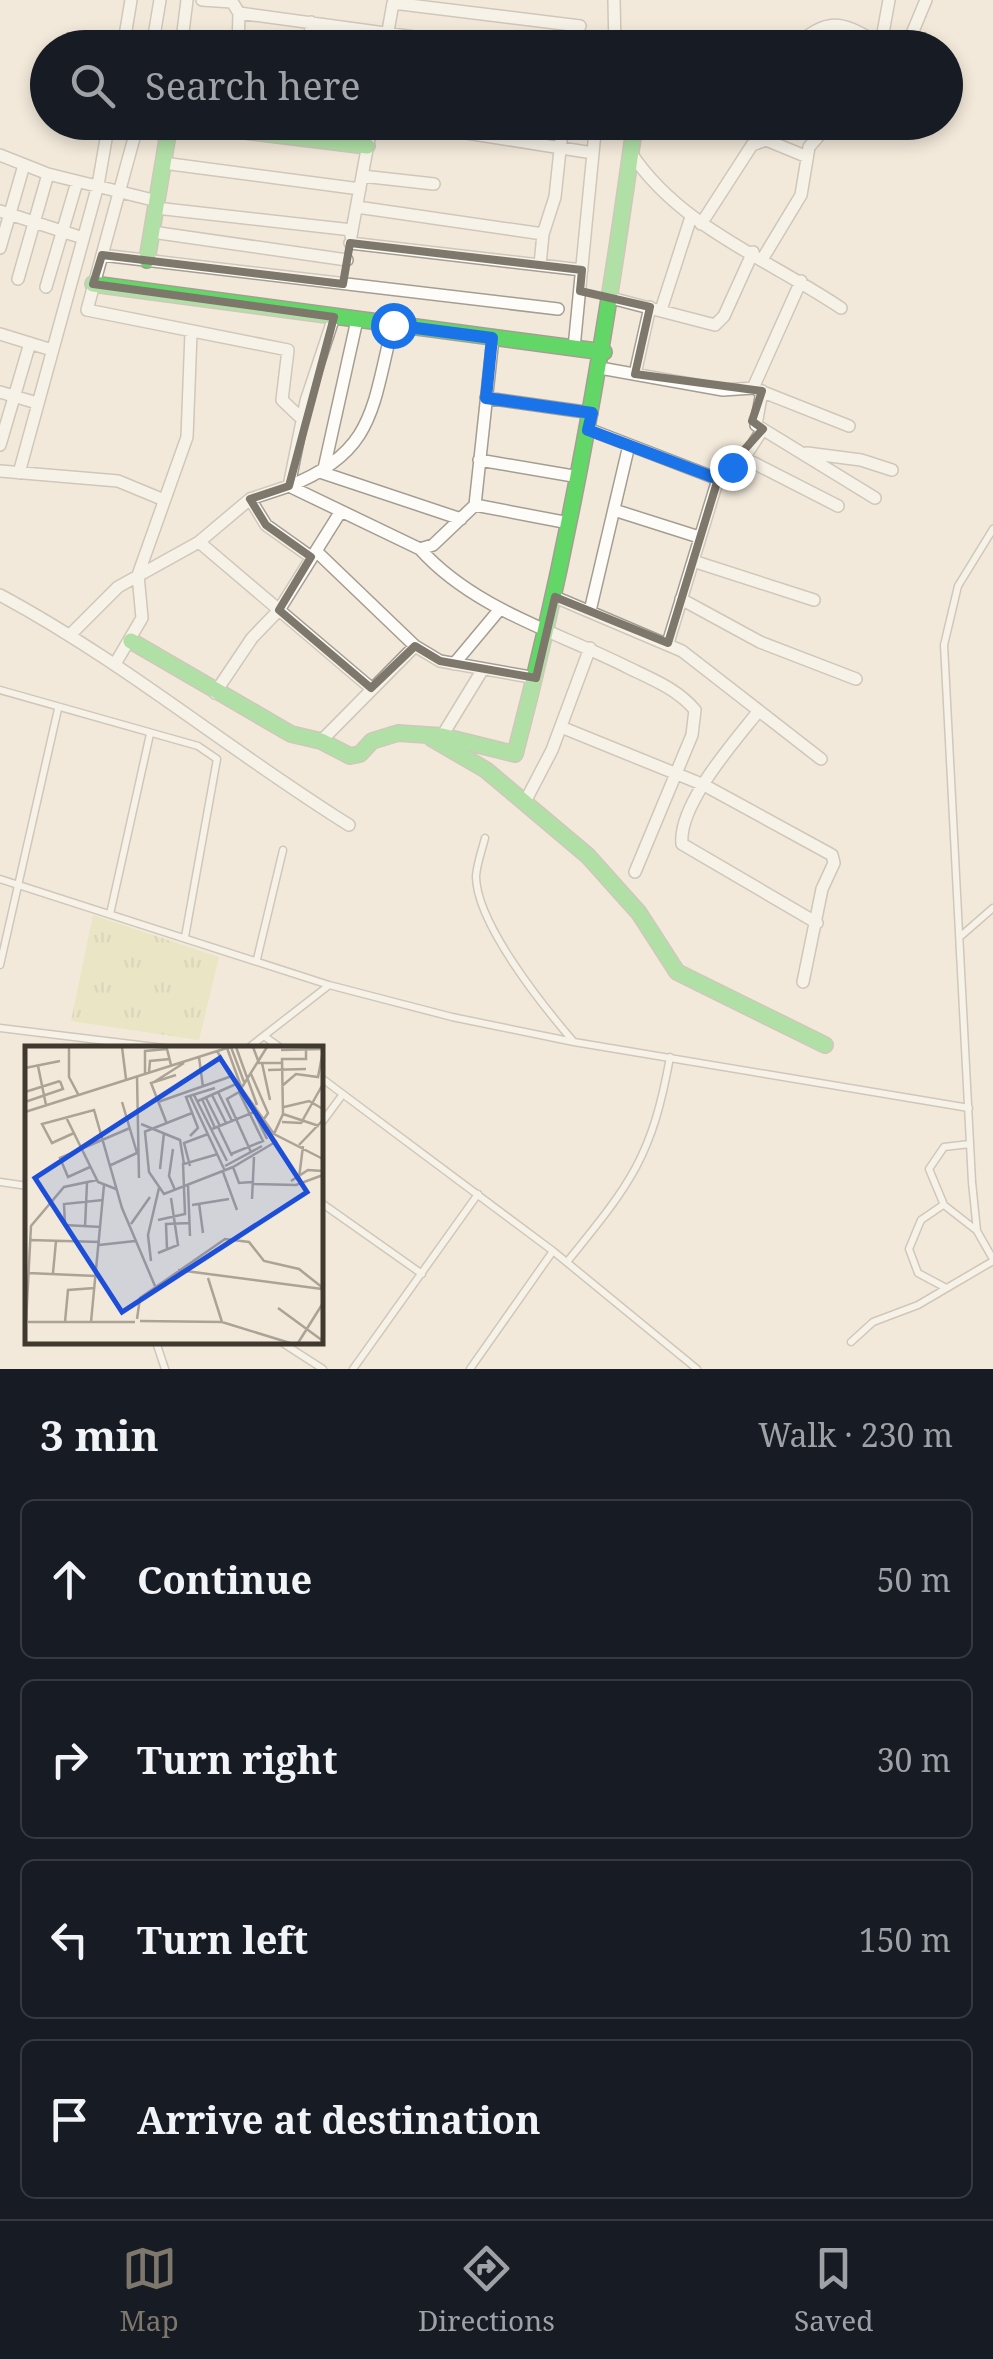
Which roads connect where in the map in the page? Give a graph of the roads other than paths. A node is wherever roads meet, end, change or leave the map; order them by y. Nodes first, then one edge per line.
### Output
1 (131, 0) edge
2 (160, 0) edge
3 (187, 0) edge
4 (202, 0) edge
5 (614, 0) edge
6 (888, 0) edge
7 (926, 0) edge
8 (234, 5) edge
9 (311, 22) junction
10 (580, 26) dead end
11 (125, 30) edge
12 (155, 30) edge
13 (183, 30) edge
14 (236, 30) edge
15 (311, 30) edge
16 (373, 30) edge
17 (388, 30) edge
18 (615, 30) edge
19 (817, 30) edge
20 (853, 30) edge
21 (885, 30) edge
22 (914, 30) edge
23 (107, 140) edge
24 (133, 140) edge
25 (167, 140) edge
26 (318, 140) edge
27 (369, 140) edge
28 (518, 140) edge
29 (559, 140) edge
30 (594, 140) edge
31 (632, 140) edge
32 (817, 140) edge
33 (368, 146) junction
34 (558, 146) junction
35 (593, 153) junction
36 (631, 153) junction
37 (0, 156) edge
38 (804, 156) junction
39 (163, 163) junction
40 (24, 165) junction
41 (48, 174) junction
42 (77, 182) junction
43 (361, 183) junction
44 (434, 184) dead end
45 (98, 188) junction
46 (119, 194) junction
47 (156, 204) junction
48 (356, 207) junction
49 (5, 213) edge
50 (696, 220) junction
51 (34, 222) junction
52 (62, 231) junction
53 (152, 232) junction
54 (543, 234) junction
55 (351, 236) junction
56 (84, 238) junction
57 (0, 248) edge
58 (102, 255) junction
59 (758, 255) junction
60 (147, 260) junction
61 (347, 260) junction
62 (540, 265) junction
63 (582, 270) junction
64 (18, 279) dead end
65 (800, 281) junction
66 (93, 284) junction
67 (343, 284) junction
68 (46, 287) dead end
69 (612, 298) junction
70 (656, 308) junction
71 (841, 308) dead end
72 (558, 309) dead end
73 (334, 317) junction
74 (356, 320) junction
75 (393, 325) junction
76 (192, 334) junction
77 (1, 337) edge
78 (492, 338) junction
79 (30, 342) junction
80 (574, 348) junction
81 (52, 350) junction
82 (602, 360) junction
83 (635, 374) junction
84 (758, 390) junction
85 (0, 392) edge
86 (14, 396) junction
87 (486, 398) junction
88 (37, 403) junction
89 (302, 419) junction
90 (590, 421) junction
91 (849, 426) dead end
92 (762, 430) junction
93 (628, 444) junction
94 (0, 445) edge
95 (798, 451) junction
96 (744, 458) junction
97 (480, 460) junction
98 (0, 470) edge
99 (892, 470) dead end
100 (323, 473) junction
101 (19, 474) junction
102 (579, 477) junction
103 (718, 479) junction
104 (289, 486) junction
105 (875, 498) dead end
106 (164, 500) junction
107 (250, 500) junction
108 (475, 505) junction
109 (838, 506) dead end
110 (614, 510) junction
111 (341, 511) junction
112 (461, 519) junction
113 (569, 524) junction
114 (993, 529) edge
115 (700, 538) junction
116 (200, 542) junction
117 (420, 549) junction
118 (314, 554) junction
119 (692, 560) junction
120 (138, 576) junction
121 (0, 594) edge
122 (555, 597) junction
123 (681, 599) junction
124 (814, 600) dead end
125 (279, 610) junction
126 (500, 610) junction
127 (590, 611) junction
128 (548, 629) junction
129 (72, 633) junction
130 (132, 641) junction
131 (668, 643) junction
132 (415, 646) junction
133 (590, 648) junction
134 (115, 664) junction
135 (454, 664) junction
136 (483, 669) junction
137 (536, 678) junction
138 (856, 680) dead end
139 (371, 688) junction
140 (0, 690) edge
141 (215, 693) junction
142 (58, 709) junction
143 (758, 712) junction
144 (561, 726) junction
145 (423, 733) junction
146 (150, 734) junction
147 (442, 736) junction
148 (321, 741) junction
149 (822, 759) dead end
150 (677, 774) junction
151 (704, 785) junction
152 (526, 800) junction
153 (348, 825) dead end
154 (486, 838) dead end
155 (282, 850) dead end
156 (636, 872) dead end
157 (0, 879) edge
158 (18, 885) junction
159 (993, 908) edge
160 (110, 914) junction
161 (817, 923) junction
162 (184, 936) junction
163 (961, 936) junction
164 (258, 959) junction
165 (0, 966) edge
166 (803, 982) dead end
167 (329, 985) junction
168 (0, 1028) edge
169 (264, 1036) junction
170 (574, 1042) junction
171 (825, 1045) dead end
172 (126, 1046) edge
173 (251, 1046) edge
174 (278, 1046) edge
175 (670, 1056) junction
176 (322, 1078) edge
177 (343, 1094) junction
178 (968, 1108) junction
179 (322, 1123) edge
180 (970, 1144) junction
181 (0, 1182) edge
182 (25, 1186) edge
183 (478, 1194) junction
184 (322, 1203) edge
185 (944, 1205) junction
186 (977, 1231) junction
187 (553, 1251) junction
188 (993, 1260) edge
189 (567, 1262) junction
190 (422, 1274) junction
191 (948, 1289) junction
192 (851, 1342) dead end
193 (157, 1344) edge
194 (284, 1344) edge
195 (695, 1368) edge
196 (164, 1369) edge
197 (323, 1369) edge
198 (353, 1369) edge
199 (470, 1369) edge

1 - 11 street
2 - 12 street
3 - 13 street
4 - 8 street
5 - 18 street
6 - 21 street
7 - 22 street
8 - 9 street
8 - 14 street
9 - 15 street
9 - 16 street
10 - 17 street
19 - 20 street
23 - 45 street
24 - 46 street
25 - 39 street
26 - 33 street
27 - 33 street
28 - 34 street
29 - 34 street
30 - 35 street
31 - 36 street
32 - 38 street
33 - 43 street
34 - 35 street
34 - 54 street
35 - 63 street
36 - 50 street
36 - 69 street
37 - 40 street
38 - 50 street
38 - 59 street
39 - 43 street
39 - 47 street
40 - 41 street
40 - 49 street
41 - 42 street
41 - 51 street
42 - 45 street
42 - 52 street
43 - 44 street
43 - 48 street
45 - 46 street
45 - 56 street
46 - 47 street
46 - 58 street
47 - 53 street
47 - 55 street
48 - 54 street
48 - 55 street
49 - 51 street
49 - 57 street
50 - 59 street
50 - 70 street
51 - 52 street
51 - 64 street
52 - 56 street
52 - 68 street
53 - 60 street
53 - 61 street
54 - 62 street
55 - 61 street
55 - 62 street
56 - 81 street
58 - 60 street
58 - 66 street
59 - 65 street
59 - 70 street
60 - 67 street
61 - 67 street
62 - 63 street
63 - 80 street
65 - 71 street
65 - 84 street
66 - 73 street
66 - 76 street
67 - 72 street
69 - 70 street
69 - 82 street
70 - 83 street
73 - 74 street
73 - 89 street
74 - 75 street
74 - 100 street
75 - 78 street
75 - 100 street
76 - 89 street
76 - 106 street
77 - 79 street
78 - 80 street
78 - 87 street
79 - 81 street
79 - 86 street
80 - 82 street
81 - 88 street
82 - 83 street
82 - 90 street
83 - 84 street
84 - 91 street
84 - 92 street
85 - 86 street
86 - 88 street
86 - 94 street
87 - 90 street
87 - 97 street
88 - 101 street
89 - 104 street
90 - 93 street
90 - 102 street
92 - 95 street
92 - 96 street
93 - 103 street
93 - 110 street
95 - 99 street
95 - 105 street
96 - 103 street
96 - 109 street
97 - 102 street
97 - 108 street
98 - 101 street
100 - 104 street
100 - 112 street
101 - 106 street
102 - 113 street
103 - 115 street
104 - 107 street
104 - 111 street
106 - 120 street
107 - 116 street
107 - 118 street
108 - 112 street
108 - 113 street
110 - 115 street
110 - 127 street
111 - 117 street
111 - 118 street
112 - 117 street
113 - 122 street
114 - 163 lane
115 - 119 street
116 - 120 street
116 - 125 street
117 - 126 street
118 - 125 street
118 - 132 street
119 - 123 street
119 - 124 street
120 - 129 street
120 - 130 street
121 - 129 street
122 - 127 street
122 - 128 street
123 - 131 street
123 - 138 street
125 - 139 street
125 - 141 street
126 - 128 street
126 - 135 street
127 - 131 street
128 - 133 street
128 - 137 street
129 - 134 street
130 - 134 street
130 - 141 street
131 - 143 street
132 - 135 street
132 - 139 street
133 - 144 street
133 - 150 street
134 - 153 street
135 - 136 street
136 - 137 street
136 - 147 street
137 - 147 street
139 - 148 street
140 - 142 lane
141 - 148 street
142 - 146 lane
142 - 158 lane
143 - 149 street
143 - 151 street
144 - 150 street
144 - 152 street
145 - 147 street
145 - 148 street
145 - 152 street
146 - 160 lane
146 - 162 lane
150 - 151 street
150 - 156 street
151 - 161 street
151 - 161 street
152 - 171 street
154 - 170 lane
155 - 164 lane
157 - 158 lane
158 - 160 lane
158 - 165 lane
159 - 163 lane
160 - 162 lane
161 - 166 street
162 - 164 lane
163 - 178 lane
164 - 167 lane
167 - 169 lane
167 - 170 lane
168 - 172 lane
169 - 173 lane
169 - 174 lane
170 - 175 lane
175 - 178 lane
175 - 189 lane
176 - 177 lane
177 - 179 lane
177 - 183 lane
178 - 180 lane
180 - 185 lane
180 - 186 lane
181 - 182 lane
183 - 187 lane
183 - 190 lane
184 - 190 lane
185 - 186 lane
185 - 191 lane
186 - 188 lane
187 - 189 lane
187 - 199 lane
188 - 191 lane
189 - 195 lane
190 - 198 lane
191 - 192 lane
193 - 196 lane
194 - 197 lane

